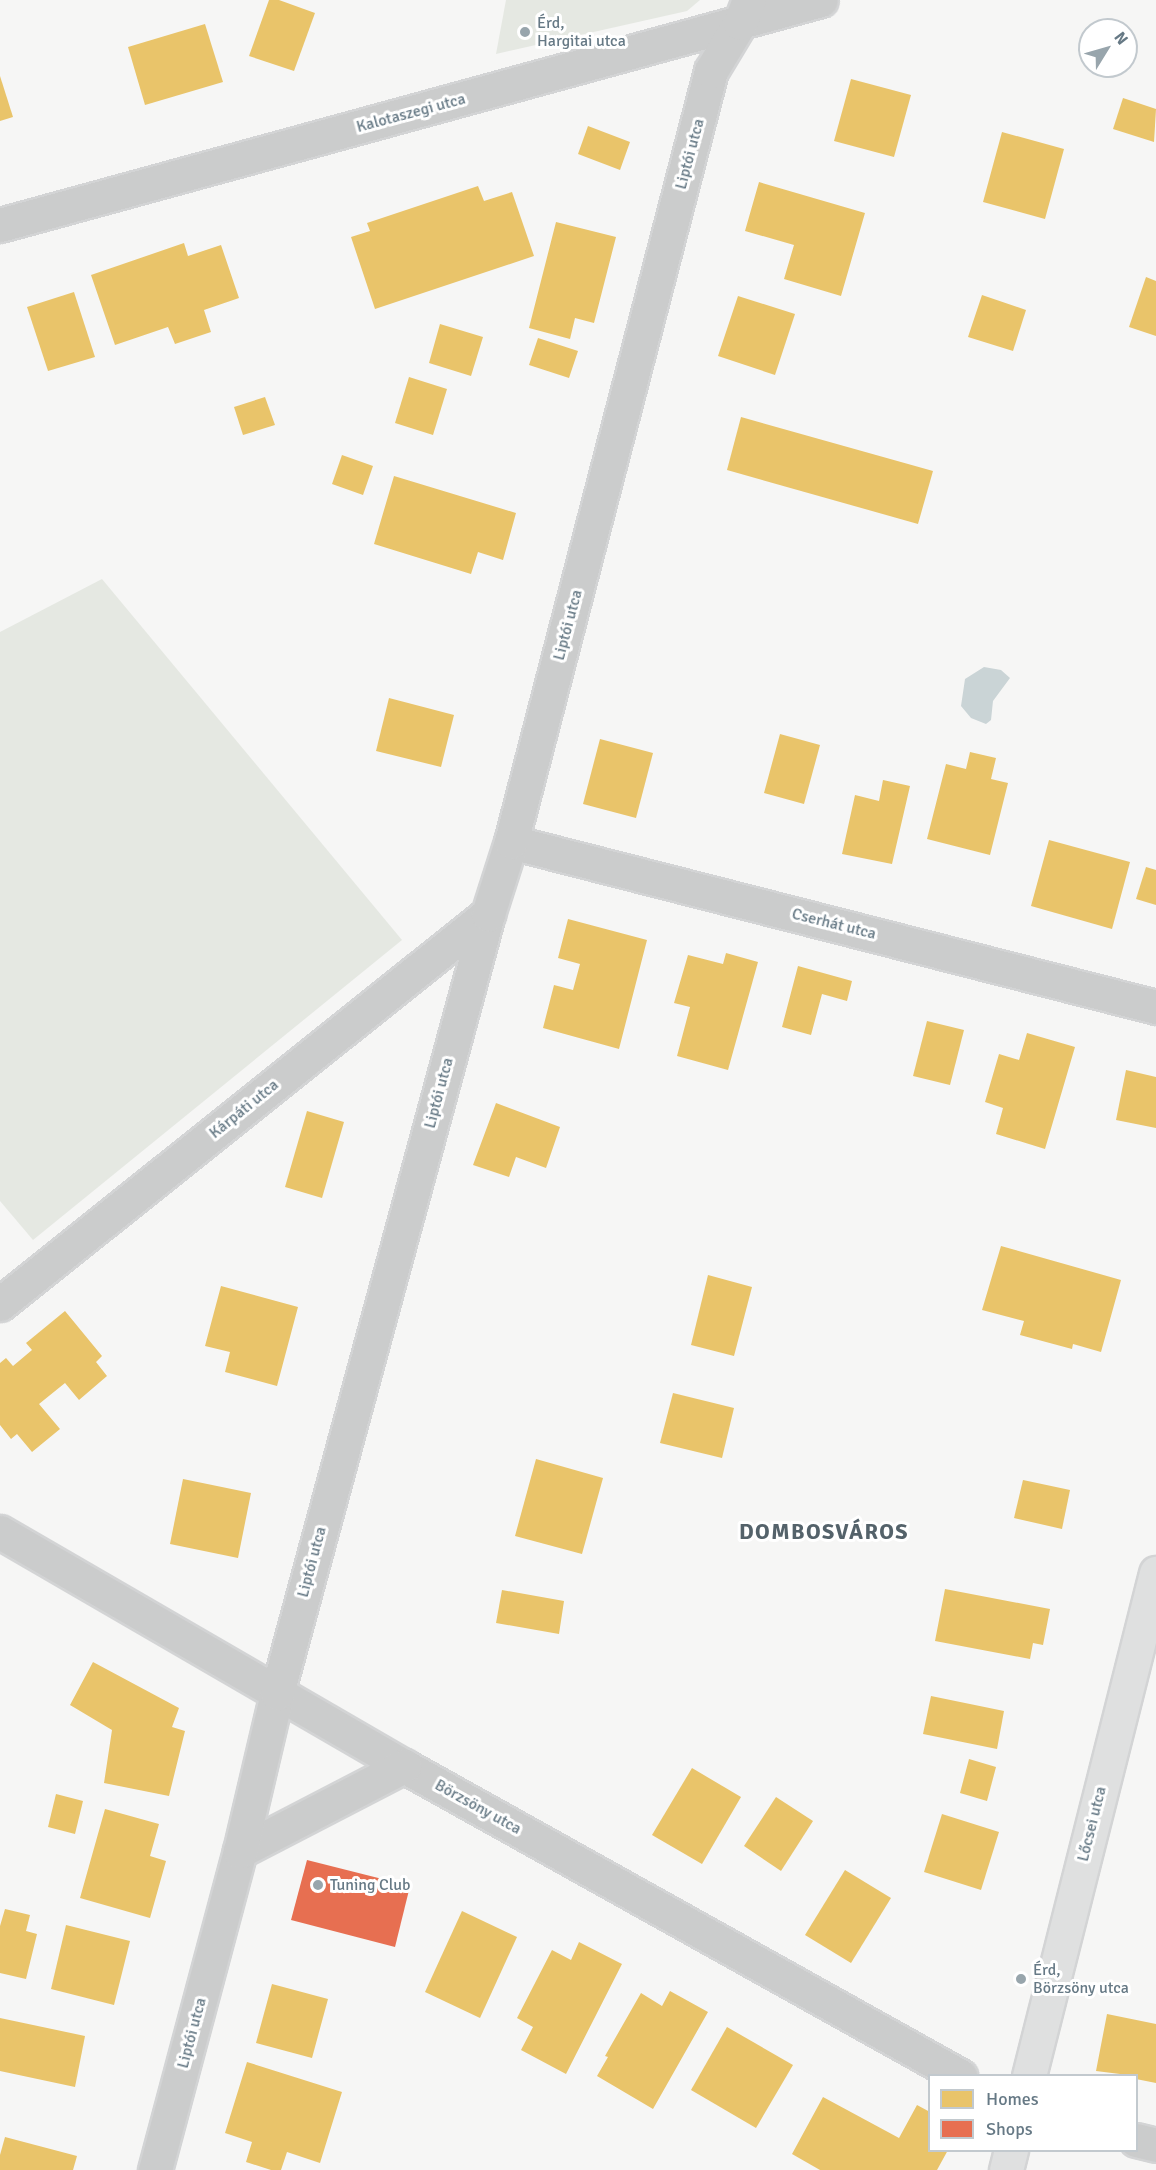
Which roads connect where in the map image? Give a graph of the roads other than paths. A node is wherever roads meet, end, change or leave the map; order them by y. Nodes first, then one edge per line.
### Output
1 (821, 0) edge
2 (745, 12) edge
3 (0, 225) edge
4 (511, 842) junction
5 (488, 914) junction
6 (1156, 1007) edge
7 (0, 1304) edge
8 (0, 1532) edge
9 (1156, 1573) edge
10 (276, 1694) junction
11 (404, 1766) junction
12 (240, 1851) junction
13 (956, 2074) edge
14 (1030, 2074) edge
15 (1138, 2140) edge
16 (1156, 2145) edge
17 (1011, 2152) edge
18 (155, 2170) edge
19 (1006, 2170) edge

1 - 2 street, Kalotaszegi utca
2 - 3 street, Kalotaszegi utca
2 - 4 street, Liptói utca
4 - 5 street, Liptói utca
4 - 6 street, Cserhát utca
5 - 7 street, Kárpáti utca
5 - 10 street, Liptói utca
8 - 10 street, Börzsöny utca
9 - 14 street, Lőcsei utca
10 - 11 street, Börzsöny utca
10 - 12 street, Liptói utca
11 - 12 street
11 - 13 street, Börzsöny utca
12 - 18 street, Liptói utca
15 - 16 street
17 - 19 street

